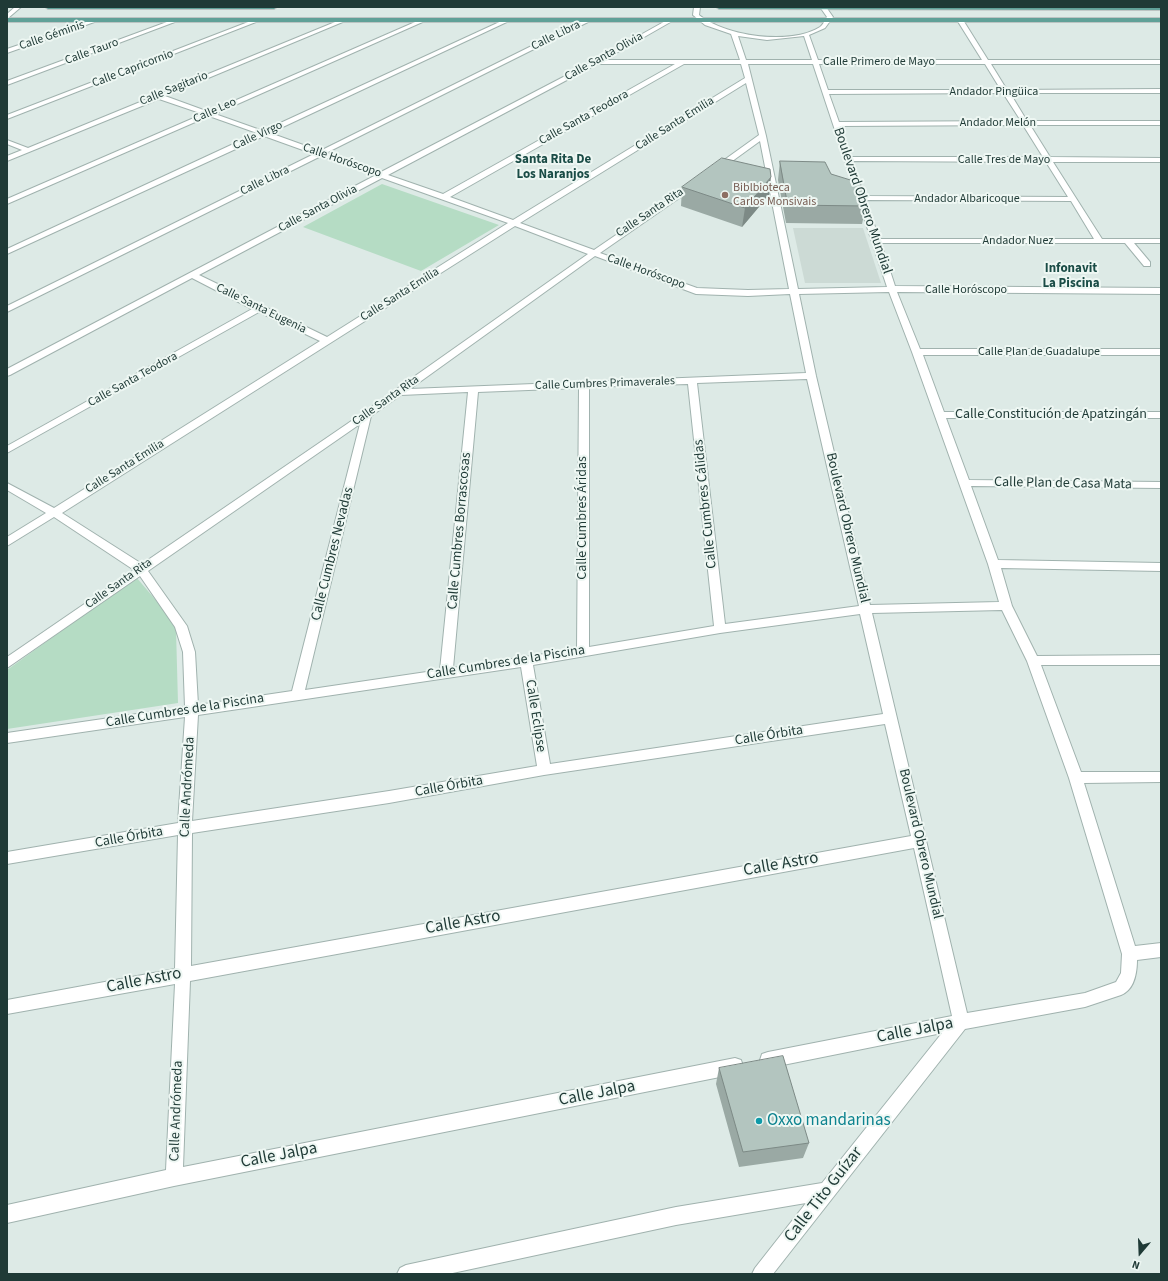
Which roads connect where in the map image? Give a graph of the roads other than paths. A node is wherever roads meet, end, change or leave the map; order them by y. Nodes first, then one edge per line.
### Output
1 (18, 7) edge
2 (48, 7) edge
3 (274, 7) edge
4 (697, 7) edge
5 (719, 7) edge
6 (1033, 7) edge
7 (1131, 7) edge
8 (824, 8) edge
9 (1161, 8) edge
10 (7, 18) edge
11 (97, 20) junction
12 (177, 20) junction
13 (258, 20) junction
14 (424, 20) junction
15 (508, 20) junction
16 (588, 20) junction
17 (671, 20) junction
18 (700, 20) junction
19 (829, 20) junction
20 (960, 20) junction
21 (1121, 20) junction
22 (1161, 20) edge
23 (342, 21) junction
24 (1161, 26) edge
25 (734, 34) junction
26 (806, 34) junction
27 (7, 51) edge
28 (596, 62) junction
29 (683, 62) junction
30 (744, 62) junction
31 (816, 62) junction
32 (987, 62) junction
33 (1161, 62) edge
34 (748, 79) junction
35 (7, 82) edge
36 (1161, 91) edge
37 (827, 92) junction
38 (1006, 92) junction
39 (158, 96) junction
40 (209, 114) junction
41 (7, 117) edge
42 (1024, 123) junction
43 (1161, 123) edge
44 (835, 124) junction
45 (264, 134) junction
46 (763, 136) junction
47 (7, 142) edge
48 (28, 150) junction
49 (321, 154) junction
50 (7, 159) edge
51 (848, 159) junction
52 (1048, 160) junction
53 (1161, 160) edge
54 (382, 175) junction
55 (444, 197) junction
56 (862, 198) junction
57 (1072, 199) junction
58 (7, 202) edge
59 (514, 223) junction
60 (876, 241) junction
61 (1161, 241) edge
62 (1100, 242) junction
63 (1128, 242) junction
64 (7, 252) edge
65 (592, 253) junction
66 (1147, 264) dead end
67 (194, 276) junction
68 (892, 289) junction
69 (1161, 291) edge
70 (794, 292) junction
71 (7, 309) edge
72 (259, 309) junction
73 (328, 341) junction
74 (918, 352) junction
75 (1161, 352) edge
76 (7, 373) edge
77 (812, 376) junction
78 (692, 380) junction
79 (584, 384) junction
80 (473, 390) junction
81 (400, 392) junction
82 (367, 414) junction
83 (1161, 415) edge
84 (940, 416) junction
85 (7, 450) edge
86 (964, 483) junction
87 (1161, 485) edge
88 (7, 486) edge
89 (53, 512) junction
90 (7, 542) edge
91 (994, 564) junction
92 (1161, 567) edge
93 (141, 569) junction
94 (1006, 606) junction
95 (866, 609) junction
96 (720, 628) junction
97 (583, 652) junction
98 (1161, 660) edge
99 (1033, 661) junction
100 (526, 662) junction
101 (7, 663) edge
102 (446, 673) junction
103 (298, 694) junction
104 (192, 711) junction
105 (891, 718) junction
106 (7, 738) edge
107 (544, 770) junction
108 (1161, 777) edge
109 (1076, 778) junction
110 (185, 828) junction
111 (918, 841) junction
112 (7, 858) edge
113 (1161, 950) edge
114 (1130, 954) junction
115 (183, 974) junction
116 (7, 1007) edge
117 (960, 1022) junction
118 (174, 1177) junction
119 (826, 1191) junction
120 (7, 1214) edge
121 (427, 1271) edge
122 (406, 1274) edge
123 (761, 1274) edge

1 - 10 street
2 - 3 main road
4 - 18 street
5 - 8 main road
6 - 7 main road
6 - 8 main road
7 - 9 main road
8 - 19 street
10 - 11 main road
11 - 12 main road
11 - 27 street, Calle Géminis
12 - 13 main road
12 - 35 street, Calle Tauro
13 - 23 main road
13 - 41 street, Calle Capricornio
14 - 15 main road
14 - 23 main road
14 - 40 street, Calle Leo
15 - 16 main road
15 - 45 street, Calle Virgo
16 - 17 main road
16 - 49 street, Calle Libra
17 - 18 main road
17 - 28 street, Calle Santa Olivia
18 - 19 main road
18 - 25 street
19 - 20 main road
19 - 26 street
20 - 21 main road
20 - 32 street
21 - 22 main road
21 - 24 main road
23 - 39 street, Calle Sagitario
25 - 26 street
25 - 30 street, Boulevard Obrero Mundial
26 - 31 street, Boulevard Obrero Mundial
28 - 29 street, Calle Primero de Mayo
28 - 54 street, Calle Santa Olivia
29 - 30 street, Calle Primero de Mayo
29 - 55 street, Calle Santa Teodora
30 - 31 street, Calle Primero de Mayo
30 - 34 street, Boulevard Obrero Mundial
31 - 32 street, Calle Primero de Mayo
31 - 37 street, Boulevard Obrero Mundial
32 - 33 street, Calle Primero de Mayo
32 - 38 street
34 - 46 street, Boulevard Obrero Mundial
34 - 59 street, Calle Santa Emilia
36 - 38 street, Andador Pingüica
37 - 38 street, Andador Pingüica
37 - 44 street, Boulevard Obrero Mundial
38 - 42 street
39 - 40 street, Calle Horóscopo
39 - 48 street, Calle Sagitario
40 - 45 street, Calle Horóscopo
40 - 58 street, Calle Leo
42 - 43 street, Andador Melón
42 - 44 street, Andador Melón
42 - 52 street
44 - 51 street, Boulevard Obrero Mundial
45 - 49 street, Calle Horóscopo
45 - 64 street, Calle Virgo
46 - 65 street, Calle Santa Rita
46 - 70 street, Boulevard Obrero Mundial
47 - 48 street
48 - 50 street, Calle Sagitario
49 - 54 street, Calle Horóscopo
49 - 71 street, Calle Libra
51 - 52 street, Calle Tres de Mayo
51 - 56 street, Boulevard Obrero Mundial
52 - 53 street, Calle Tres de Mayo
52 - 57 street
54 - 55 street, Calle Horóscopo
54 - 67 street, Calle Santa Olivia
55 - 59 street, Calle Horóscopo
56 - 57 street, Andador Albaricoque
56 - 60 street, Boulevard Obrero Mundial
57 - 62 street
59 - 65 street, Calle Horóscopo
59 - 73 street, Calle Santa Emilia
60 - 62 street, Andador Nuez
60 - 68 street, Boulevard Obrero Mundial
61 - 63 street, Andador Nuez
62 - 63 street, Andador Nuez
63 - 66 street
65 - 70 street, Calle Horóscopo
65 - 81 street, Calle Santa Rita
67 - 72 street, Calle Santa Eugenia
67 - 76 street, Calle Santa Olivia
68 - 69 street, Calle Horóscopo
68 - 70 street, Calle Horóscopo
68 - 74 street, Boulevard Obrero Mundial
70 - 77 street, Boulevard Obrero Mundial
72 - 73 street, Calle Santa Eugenia
72 - 85 street, Calle Santa Teodora
73 - 89 street, Calle Santa Emilia
74 - 75 street, Calle Plan de Guadalupe
74 - 84 street, Boulevard Obrero Mundial
77 - 78 street, Calle Cumbres Primaverales
77 - 95 street, Boulevard Obrero Mundial
78 - 79 street, Calle Cumbres Primaverales
78 - 96 street, Calle Cumbres Cálidas
79 - 80 street, Calle Cumbres Primaverales
79 - 97 street, Calle Cumbres Áridas
80 - 81 street, Calle Cumbres Primaverales
80 - 102 street, Calle Cumbres Borrascosas
81 - 82 street, Calle Santa Rita
82 - 93 street, Calle Santa Rita
82 - 103 street, Calle Cumbres Nevadas
83 - 84 street, Calle Constitución de Apatzingán
84 - 86 street, Boulevard Obrero Mundial
86 - 87 street, Calle Plan de Casa Mata
86 - 91 street, Boulevard Obrero Mundial
88 - 89 street, Calle Andrómeda
89 - 90 street, Calle Santa Emilia
89 - 93 street, Calle Andrómeda
91 - 92 street
91 - 94 street, Boulevard Obrero Mundial
93 - 101 street, Calle Santa Rita
93 - 104 street, Calle Andrómeda
94 - 95 street, Calle Cumbres de la Piscina
94 - 99 street, Boulevard Obrero Mundial
95 - 96 street, Calle Cumbres de la Piscina
95 - 105 street, Boulevard Obrero Mundial
96 - 97 street, Calle Cumbres de la Piscina
97 - 100 street, Calle Cumbres de la Piscina
98 - 99 street
99 - 109 street, Boulevard Obrero Mundial
100 - 102 street, Calle Cumbres de la Piscina
100 - 107 street, Calle Eclipse
102 - 103 street, Calle Cumbres de la Piscina
103 - 104 street, Calle Cumbres de la Piscina
104 - 106 street, Calle Cumbres de la Piscina
104 - 110 street, Calle Andrómeda
105 - 107 street, Calle Órbita
105 - 111 street, Boulevard Obrero Mundial
107 - 110 street, Calle Órbita
108 - 109 street
109 - 114 street, Boulevard Obrero Mundial
110 - 112 street, Calle Órbita
110 - 115 street, Calle Andrómeda
111 - 115 street, Calle Astro
111 - 117 street, Boulevard Obrero Mundial
113 - 114 street
114 - 117 street, Calle Jalpa
115 - 116 street, Calle Astro
115 - 118 street, Calle Andrómeda
117 - 118 street, Calle Jalpa
117 - 119 street, Calle Tito Guízar
118 - 120 street, Calle Jalpa
119 - 121 street
119 - 123 street, Calle Tito Guízar
121 - 122 street

